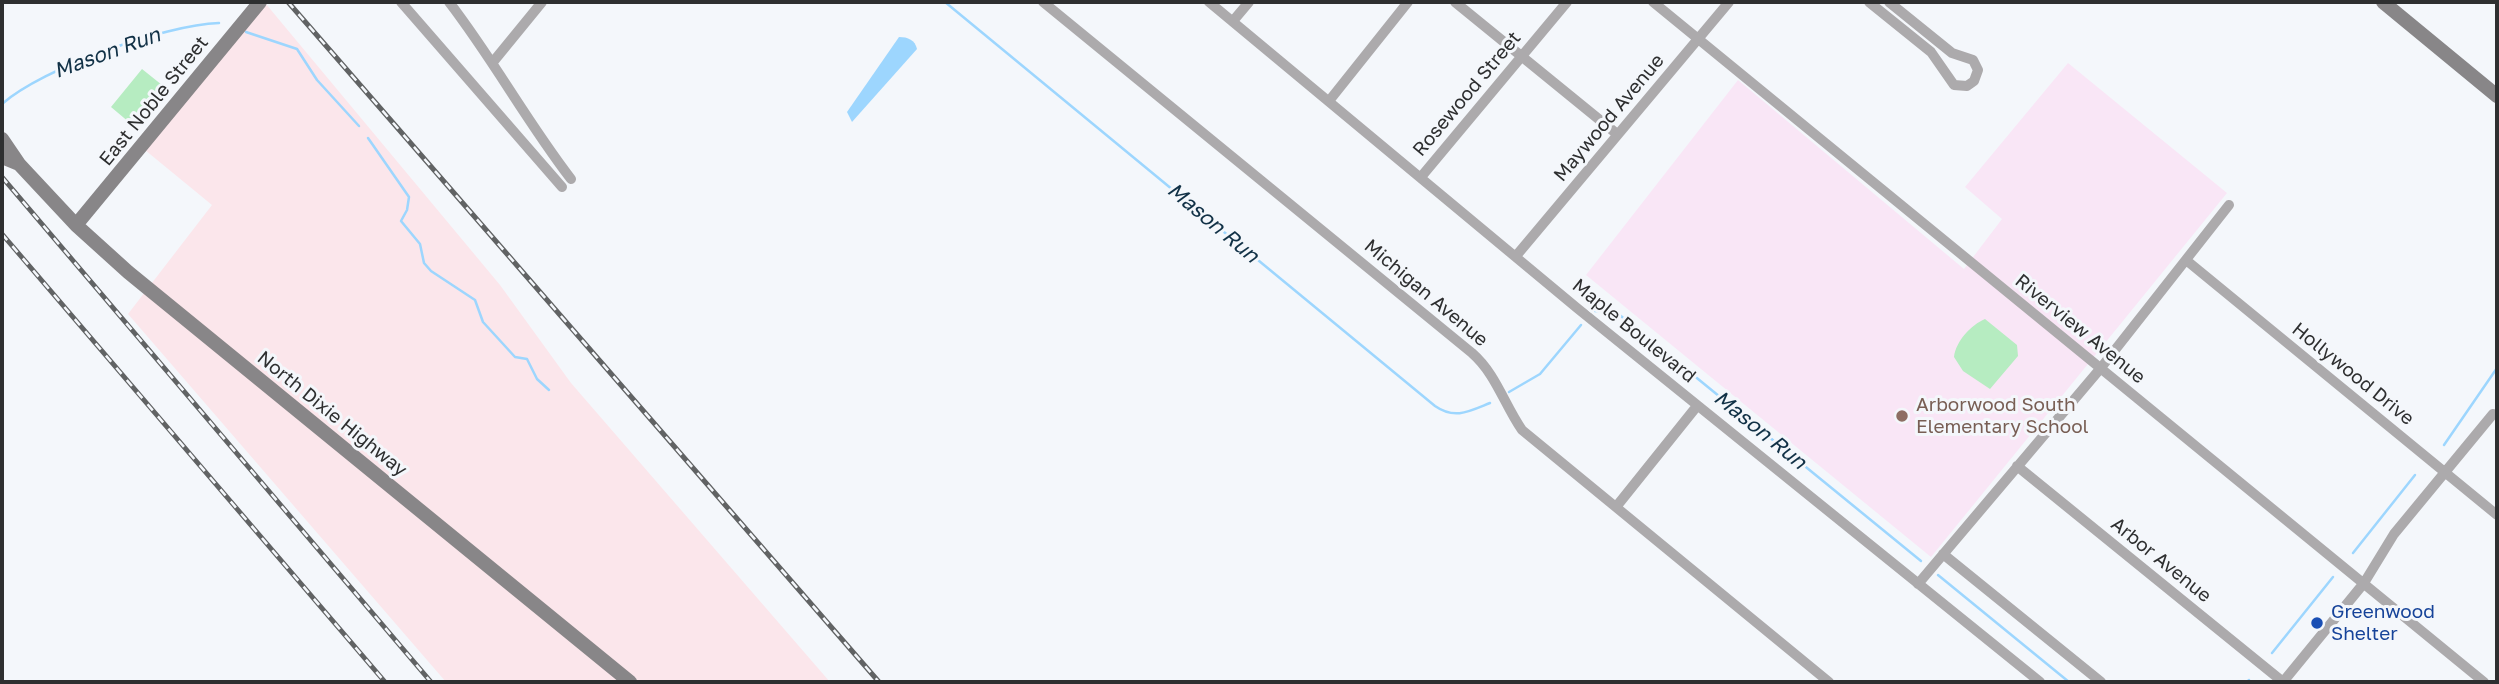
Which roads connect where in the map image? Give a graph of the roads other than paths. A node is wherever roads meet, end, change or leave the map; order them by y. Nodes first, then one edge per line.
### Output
1 (260, 2) edge
2 (401, 2) edge
3 (449, 2) edge
4 (542, 2) edge
5 (1043, 2) edge
6 (1209, 2) edge
7 (1249, 2) edge
8 (1408, 2) edge
9 (1455, 2) edge
10 (1567, 2) edge
11 (1653, 2) edge
12 (1729, 2) edge
13 (1869, 2) edge
14 (1889, 2) edge
15 (2383, 2) edge
16 (1233, 21) junction
17 (1699, 38) junction
18 (1519, 57) junction
19 (493, 62) junction
20 (2497, 96) edge
21 (1329, 101) junction
22 (1617, 134) junction
23 (2, 139) edge
24 (2, 157) edge
25 (19, 164) junction
26 (561, 166) junction
27 (551, 175) junction
28 (1421, 177) junction
29 (571, 179) dead end
30 (562, 187) dead end
31 (2229, 205) dead end
32 (76, 225) junction
33 (1516, 256) junction
34 (2186, 261) junction
35 (2101, 369) junction
36 (1697, 406) junction
37 (2493, 414) dead end
38 (2017, 466) junction
39 (2444, 472) junction
40 (1616, 507) junction
41 (2497, 515) edge
42 (1943, 554) junction
43 (2364, 583) junction
44 (1918, 584) junction
45 (630, 682) edge
46 (1829, 682) edge
47 (2040, 682) edge
48 (2101, 682) edge
49 (2283, 682) edge
50 (2484, 682) edge

1 - 32 main road, East Noble Street
2 - 27 street
3 - 19 street
4 - 19 street
5 - 40 street, Michigan Avenue
6 - 16 street, Maple Boulevard
7 - 16 street
8 - 21 street
9 - 18 street
10 - 18 street, Rosewood Street
11 - 17 street, Riverview Avenue
12 - 17 street, Maywood Avenue
13 - 14 street
15 - 20 main road
16 - 21 street, Maple Boulevard
17 - 22 street, Maywood Avenue
17 - 35 street, Riverview Avenue
18 - 22 street
18 - 28 street, Rosewood Street
19 - 26 street
21 - 28 street, Maple Boulevard
22 - 33 street, Maywood Avenue
23 - 25 main road, North Dixie Highway
24 - 25 main road, North Dixie Highway
25 - 32 main road, North Dixie Highway
26 - 27 street
26 - 29 street
27 - 30 street
28 - 33 street, Maple Boulevard
31 - 34 street
32 - 45 main road, North Dixie Highway
33 - 36 street, Maple Boulevard
34 - 35 street
34 - 39 street, Hollywood Drive
35 - 38 street
35 - 43 street, Riverview Avenue
36 - 40 street
36 - 44 street, Maple Boulevard
37 - 39 street
38 - 42 street
38 - 49 street, Arbor Avenue
39 - 41 street, Hollywood Drive
39 - 43 street
40 - 46 street, Michigan Avenue
42 - 44 street
42 - 48 street
43 - 49 street
43 - 50 street, Riverview Avenue
44 - 47 street, Maple Boulevard

